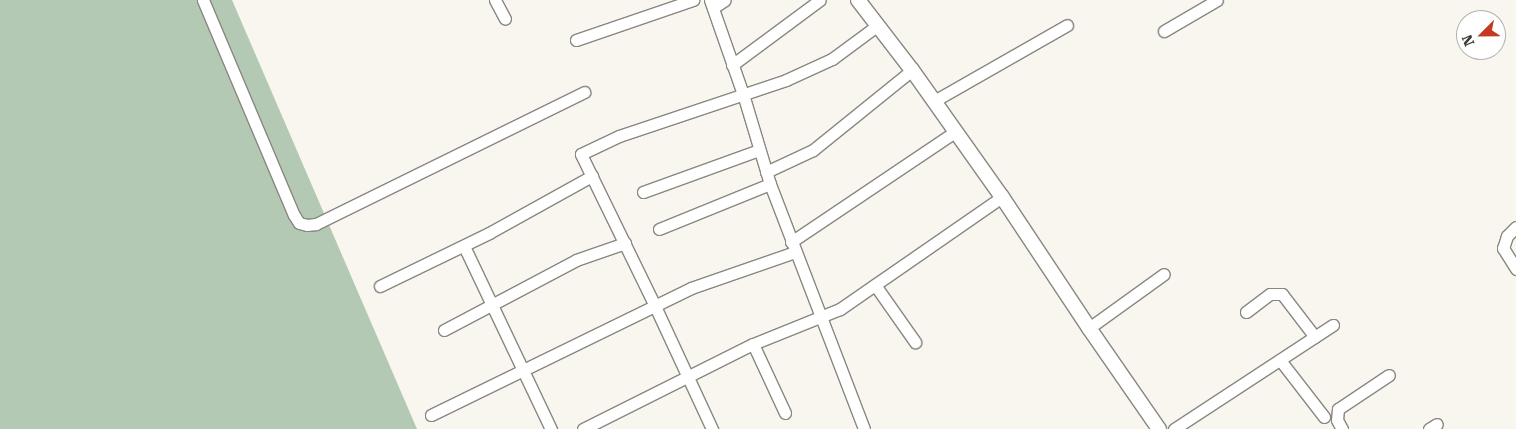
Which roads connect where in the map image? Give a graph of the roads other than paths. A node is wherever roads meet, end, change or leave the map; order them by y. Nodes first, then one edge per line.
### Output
1 (202, 0) edge
2 (495, 0) edge
3 (693, 0) edge
4 (725, 0) edge
5 (820, 0) edge
6 (858, 0) edge
7 (1216, 0) edge
8 (712, 4) edge
9 (505, 19) dead end
10 (1067, 25) dead end
11 (878, 26) junction
12 (1164, 31) dead end
13 (576, 40) dead end
14 (732, 65) junction
15 (912, 70) junction
16 (584, 92) dead end
17 (743, 94) junction
18 (934, 101) junction
19 (956, 132) junction
20 (759, 150) junction
21 (766, 172) junction
22 (592, 176) junction
23 (770, 184) junction
24 (643, 192) dead end
25 (1002, 197) junction
26 (1516, 227) edge
27 (659, 229) dead end
28 (625, 244) junction
29 (464, 246) junction
30 (793, 247) junction
31 (1516, 269) edge
32 (1164, 274) dead end
33 (875, 285) junction
34 (380, 286) dead end
35 (492, 305) junction
36 (656, 306) junction
37 (1246, 312) dead end
38 (821, 317) junction
39 (1333, 325) dead end
40 (1089, 328) junction
41 (444, 330) dead end
42 (1315, 337) junction
43 (915, 342) dead end
44 (753, 344) junction
45 (1280, 360) junction
46 (523, 371) junction
47 (688, 376) junction
48 (1389, 376) dead end
49 (785, 413) dead end
50 (431, 415) dead end
51 (1324, 417) dead end
52 (551, 429) edge
53 (583, 429) edge
54 (712, 429) edge
55 (864, 429) edge
56 (1159, 429) edge
57 (1174, 429) edge
58 (1342, 429) edge

1 - 16 street
2 - 9 street
3 - 13 street
4 - 8 street
5 - 14 street
6 - 11 street
7 - 12 street
8 - 14 street
10 - 18 street
11 - 15 street
11 - 17 street
14 - 17 street
15 - 18 street
15 - 21 street
17 - 20 street
17 - 22 street
18 - 19 street
19 - 25 street
19 - 30 street
20 - 21 street
20 - 24 street
21 - 23 street
22 - 28 street
22 - 29 street
23 - 27 street
23 - 30 street
25 - 33 street
25 - 40 street
26 - 31 street
28 - 35 street
28 - 36 street
29 - 34 street
29 - 35 street
30 - 36 street
30 - 38 street
32 - 40 street
33 - 38 street
33 - 43 street
35 - 41 street
35 - 46 street
36 - 46 street
36 - 47 street
37 - 42 street
38 - 44 street
38 - 55 street
39 - 42 street
40 - 56 street
42 - 45 street
44 - 47 street
44 - 49 street
45 - 51 street
45 - 57 street
46 - 50 street
46 - 52 street
47 - 53 street
47 - 54 street
48 - 58 street

